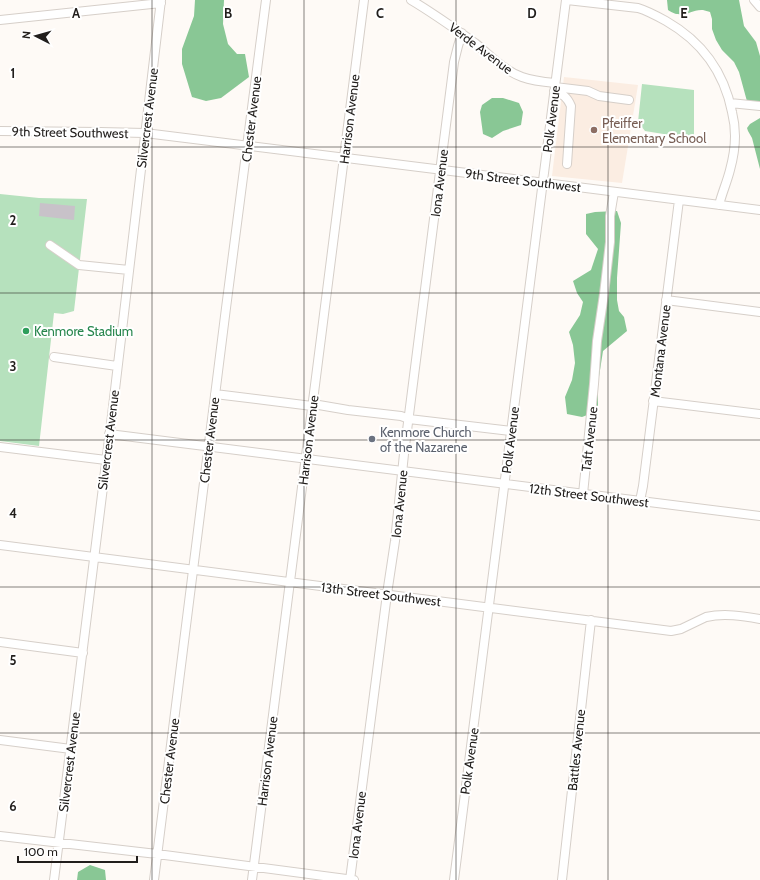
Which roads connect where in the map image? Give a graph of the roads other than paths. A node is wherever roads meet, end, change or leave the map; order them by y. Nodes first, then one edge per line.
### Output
1 (266, 0) edge
2 (364, 0) edge
3 (411, 0) edge
4 (566, 0) edge
5 (754, 0) edge
6 (161, 2) edge
7 (760, 7) edge
8 (0, 20) edge
9 (462, 33) junction
10 (555, 87) junction
11 (629, 100) dead end
12 (730, 103) junction
13 (760, 106) edge
14 (0, 131) edge
15 (145, 133) junction
16 (247, 146) junction
17 (344, 158) junction
18 (567, 164) dead end
19 (440, 170) junction
20 (543, 183) junction
21 (614, 192) junction
22 (679, 200) junction
23 (719, 205) junction
24 (760, 210) edge
25 (50, 245) dead end
26 (129, 270) junction
27 (666, 300) junction
28 (760, 312) edge
29 (54, 357) dead end
30 (117, 366) junction
31 (215, 394) junction
32 (653, 401) junction
33 (312, 405) junction
34 (760, 414) edge
35 (409, 419) junction
36 (511, 431) junction
37 (109, 434) junction
38 (209, 446) junction
39 (0, 447) edge
40 (306, 459) junction
41 (106, 460) junction
42 (403, 471) junction
43 (505, 484) junction
44 (583, 494) junction
45 (640, 501) junction
46 (760, 516) edge
47 (0, 545) edge
48 (94, 557) junction
49 (193, 569) junction
50 (290, 582) junction
51 (387, 594) junction
52 (489, 608) junction
53 (760, 618) edge
54 (591, 620) junction
55 (0, 642) edge
56 (83, 653) junction
57 (0, 740) edge
58 (71, 749) junction
59 (0, 836) edge
60 (59, 842) junction
61 (157, 854) junction
62 (254, 867) junction
63 (54, 880) edge
64 (154, 880) edge
65 (252, 880) edge
66 (350, 880) edge
67 (354, 880) edge
68 (454, 880) edge
69 (562, 880) edge

1 - 16 street, Chester Avenue
2 - 17 street, Harrison Avenue
3 - 9 street, Verde Avenue
4 - 10 street, Polk Avenue
4 - 12 street
5 - 7 street
6 - 8 street
6 - 15 street, Silvercrest Avenue
9 - 10 street, Verde Avenue
9 - 19 street, Iona Avenue
10 - 11 street, Verde Avenue
10 - 18 street
10 - 20 street, Polk Avenue
12 - 13 street
12 - 23 street
14 - 15 street, 9th Street Southwest
15 - 16 street, 9th Street Southwest
15 - 26 street, Silvercrest Avenue
16 - 17 street, 9th Street Southwest
16 - 31 street, Chester Avenue
17 - 19 street, 9th Street Southwest
17 - 33 street, Harrison Avenue
19 - 20 street, 9th Street Southwest
19 - 35 street, Iona Avenue
20 - 21 street, 9th Street Southwest
20 - 36 street, Polk Avenue
21 - 22 street, 9th Street Southwest
21 - 44 street, Taft Avenue
22 - 23 street, 9th Street Southwest
22 - 27 street, Montana Avenue
23 - 24 street, 9th Street Southwest
25 - 26 street
26 - 30 street, Silvercrest Avenue
27 - 28 street
27 - 32 street, Montana Avenue
29 - 30 street
30 - 37 street, Silvercrest Avenue
31 - 33 street
31 - 38 street, Chester Avenue
32 - 34 street
32 - 45 street, Montana Avenue
33 - 35 street
33 - 40 street, Harrison Avenue
35 - 36 street
35 - 42 street, Iona Avenue
36 - 43 street, Polk Avenue
37 - 38 street, 12th Street Southwest
37 - 41 street, Silvercrest Avenue
38 - 40 street, 12th Street Southwest
38 - 49 street, Chester Avenue
39 - 41 street
40 - 42 street, 12th Street Southwest
40 - 50 street, Harrison Avenue
41 - 48 street, Silvercrest Avenue
42 - 43 street, 12th Street Southwest
42 - 51 street, Iona Avenue
43 - 44 street, 12th Street Southwest
43 - 52 street, Polk Avenue
44 - 45 street, 12th Street Southwest
45 - 46 street, 12th Street Southwest
47 - 48 street, 13th Street Southwest
48 - 49 street, 13th Street Southwest
48 - 56 street, Silvercrest Avenue
49 - 50 street, 13th Street Southwest
49 - 61 street, Chester Avenue
50 - 51 street, 13th Street Southwest
50 - 62 street, Harrison Avenue
51 - 52 street, 13th Street Southwest
51 - 66 street, Iona Avenue
52 - 54 street, 13th Street Southwest
52 - 68 street, Polk Avenue
53 - 54 street, 13th Street Southwest
54 - 69 street, Battles Avenue
55 - 56 street
56 - 58 street, Silvercrest Avenue
57 - 58 street
58 - 60 street, Silvercrest Avenue
59 - 60 street
60 - 61 street
60 - 63 street, Silvercrest Avenue
61 - 62 street
61 - 64 street, Chester Avenue
62 - 65 street, Harrison Avenue
62 - 66 street
66 - 67 street

